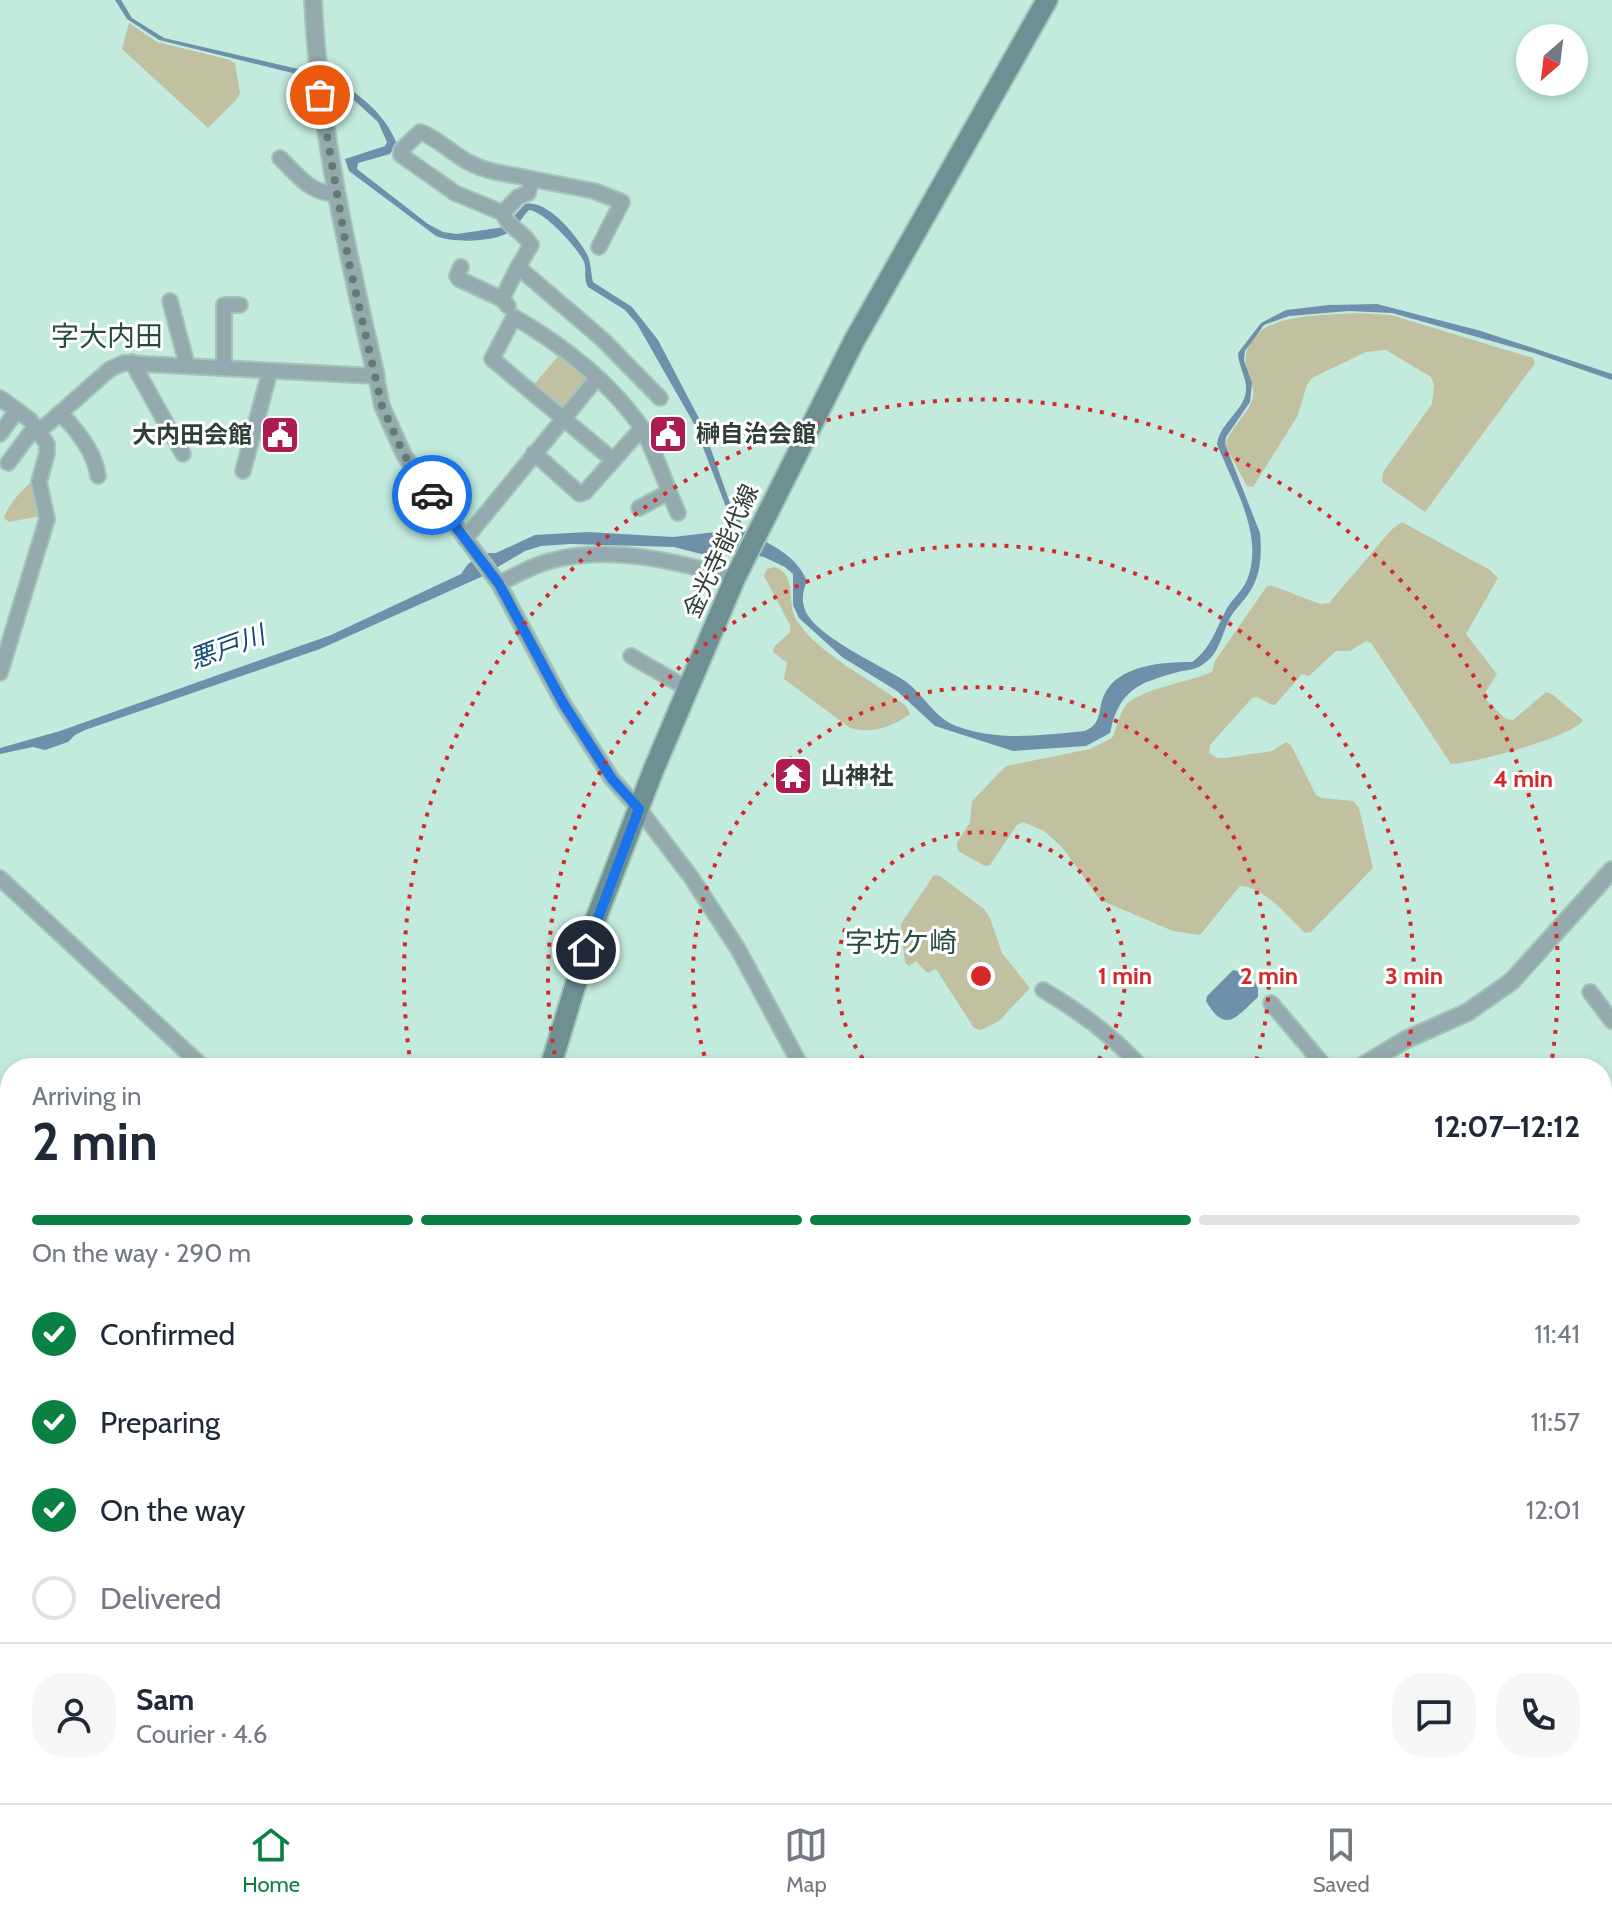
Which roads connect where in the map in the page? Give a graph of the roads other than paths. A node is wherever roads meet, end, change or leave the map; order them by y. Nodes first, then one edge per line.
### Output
1 (313, 0) edge
2 (1047, 0) edge
3 (280, 158) dead end
4 (532, 179) junction
5 (337, 194) junction
6 (508, 222) junction
7 (599, 247) dead end
8 (461, 267) dead end
9 (518, 267) junction
10 (502, 299) junction
11 (170, 301) dead end
12 (240, 305) dead end
13 (514, 317) junction
14 (132, 362) junction
15 (187, 365) junction
16 (224, 367) junction
17 (270, 371) junction
18 (376, 376) junction
19 (597, 378) junction
20 (0, 398) edge
21 (660, 398) dead end
22 (17, 410) junction
23 (60, 413) junction
24 (562, 417) junction
25 (35, 427) junction
26 (642, 428) junction
27 (0, 434) edge
28 (534, 453) junction
29 (183, 454) dead end
30 (613, 460) junction
31 (8, 463) dead end
32 (243, 471) dead end
33 (98, 476) dead end
34 (669, 492) junction
35 (639, 508) dead end
36 (678, 513) dead end
37 (465, 539) junction
38 (740, 569) junction
39 (499, 584) junction
40 (631, 656) dead end
41 (0, 673) edge
42 (688, 689) junction
43 (639, 809) junction
44 (1612, 870) edge
45 (0, 878) edge
46 (1043, 990) dead end
47 (1590, 992) dead end
48 (1271, 1003) dead end
49 (1612, 1021) edge
50 (193, 1058) edge
51 (553, 1058) edge
52 (797, 1058) edge
53 (1133, 1058) edge
54 (1318, 1058) edge
55 (1379, 1058) edge

1 - 5 street
2 - 38 main road, 金光寺能代線
3 - 5 street
4 - 6 street
4 - 6 street
4 - 7 street
5 - 18 street
6 - 9 street
8 - 10 street
9 - 10 street
9 - 21 street
10 - 13 street
11 - 15 street
12 - 16 street
13 - 19 street
13 - 24 street
14 - 15 street
14 - 23 street
14 - 29 street
15 - 16 street
16 - 17 street
17 - 18 street
17 - 32 street
18 - 37 street
19 - 24 street
19 - 26 street
20 - 22 street
22 - 25 street
22 - 27 street
23 - 25 street
23 - 33 street
24 - 28 street
24 - 30 street
25 - 31 street
25 - 41 street
26 - 30 street
26 - 34 street
28 - 30 street
28 - 37 street
34 - 35 street
34 - 36 street
37 - 39 street
38 - 39 street
38 - 42 main road, 金光寺能代線
39 - 43 street
40 - 42 street
42 - 43 main road, 金光寺能代線
43 - 51 main road, 金光寺能代線
43 - 52 street
44 - 55 street
45 - 50 street
46 - 53 street
47 - 49 street
48 - 54 street

